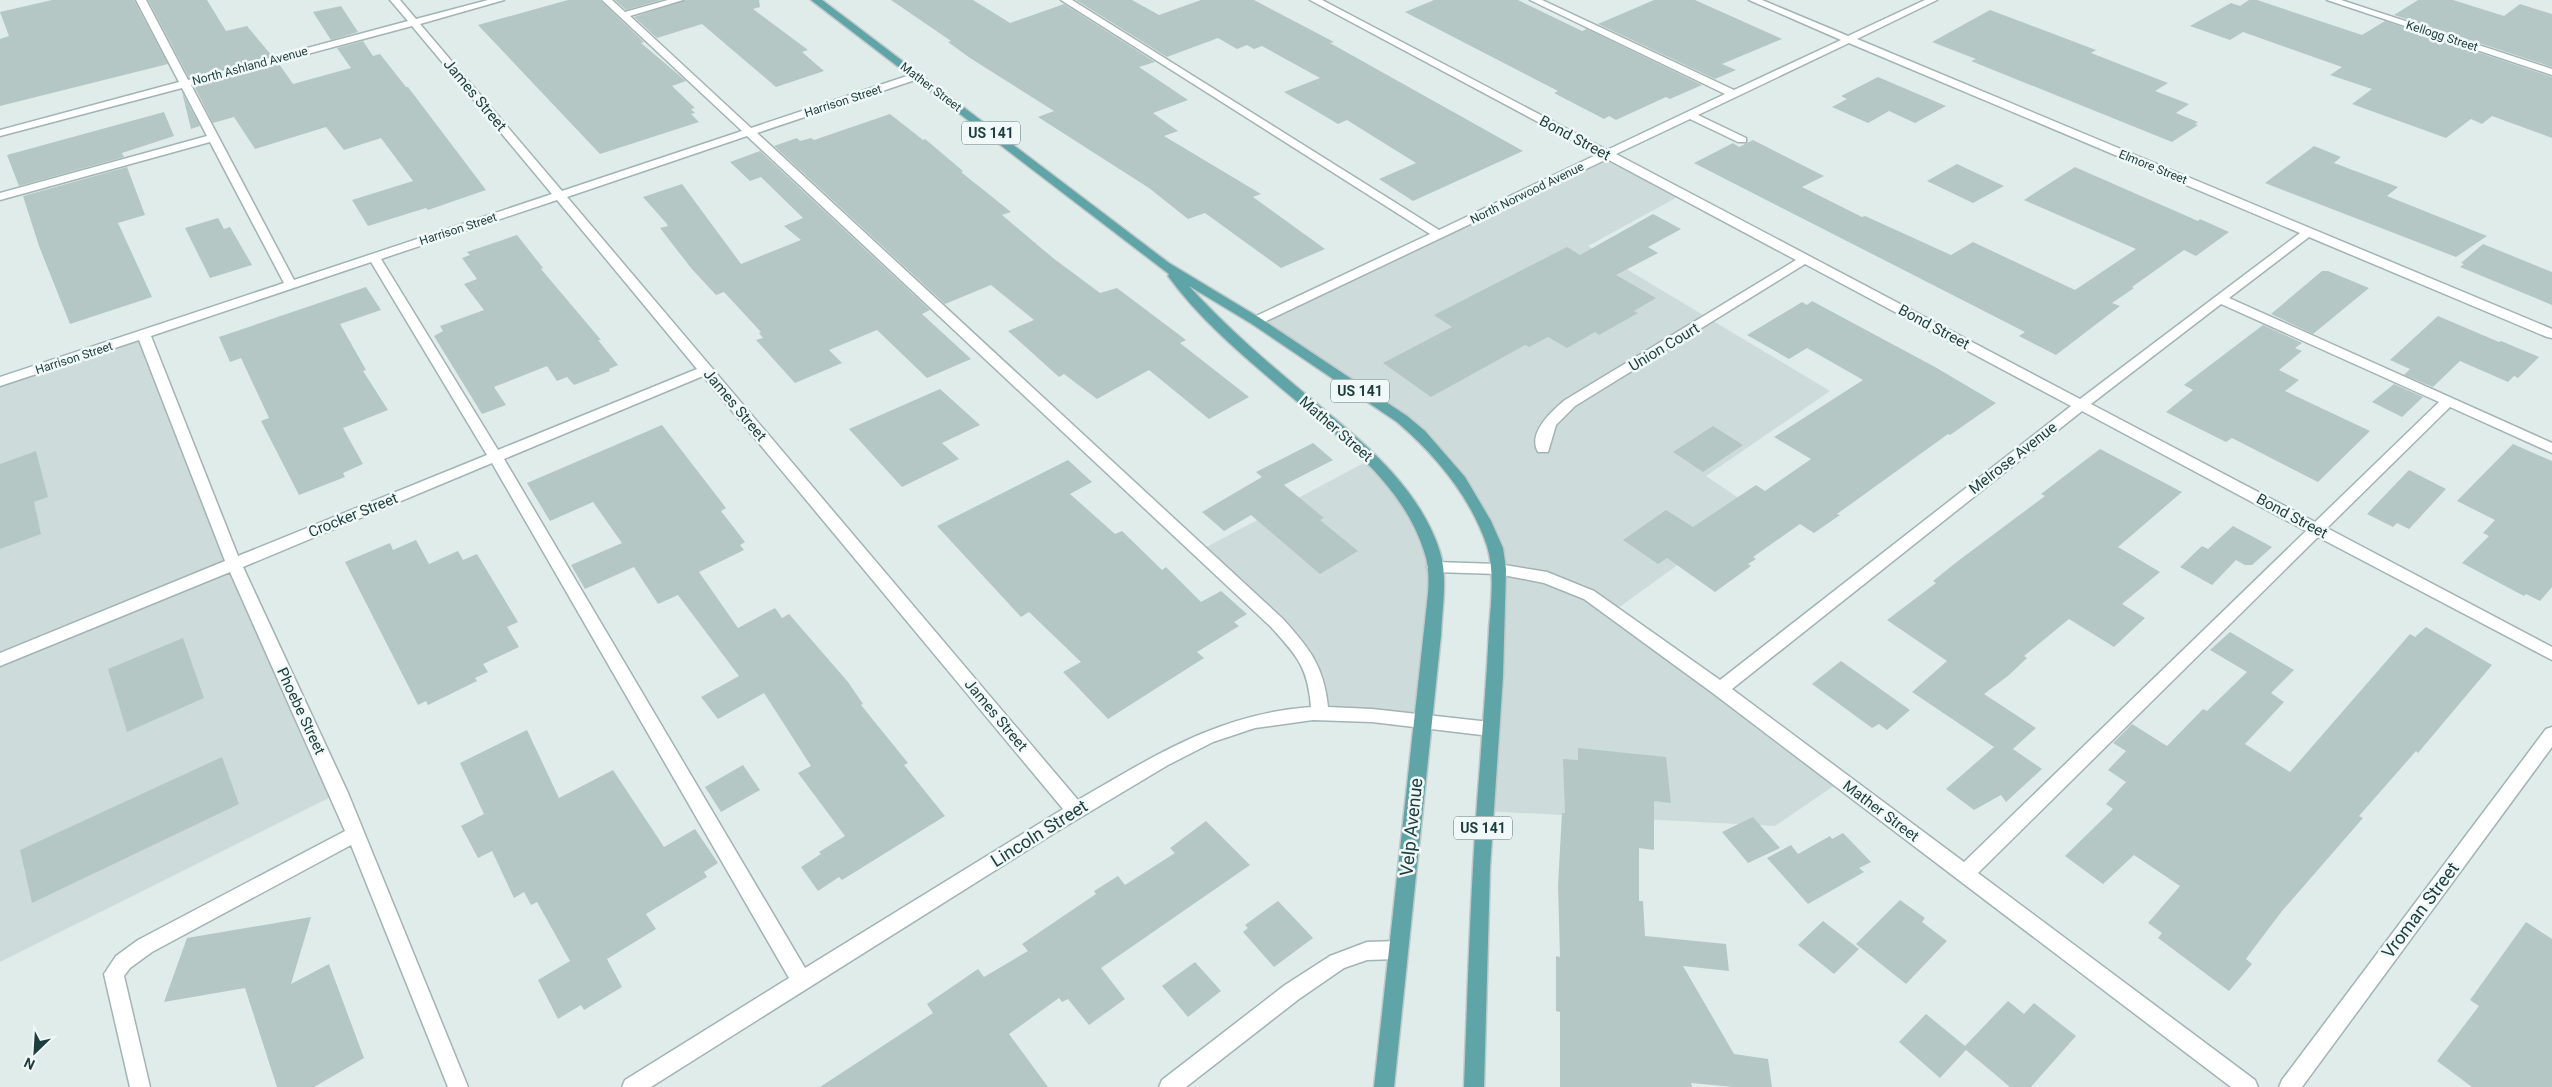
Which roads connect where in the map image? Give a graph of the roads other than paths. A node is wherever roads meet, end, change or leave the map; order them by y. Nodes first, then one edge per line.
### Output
1 (142, 0) edge
2 (395, 0) edge
3 (499, 0) edge
4 (607, 0) edge
5 (678, 0) edge
6 (816, 0) edge
7 (1066, 0) edge
8 (1315, 0) edge
9 (1535, 0) edge
10 (1754, 0) edge
11 (1932, 0) edge
12 (2332, 0) edge
13 (623, 16) junction
14 (414, 22) junction
15 (1850, 41) junction
16 (2552, 72) edge
17 (917, 76) junction
18 (187, 83) junction
19 (1733, 94) junction
20 (1690, 115) junction
21 (0, 133) edge
22 (747, 133) junction
23 (215, 138) junction
24 (1742, 140) dead end
25 (1607, 155) junction
26 (559, 196) junction
27 (0, 197) edge
28 (2309, 231) junction
29 (1440, 235) junction
30 (374, 257) junction
31 (1806, 259) junction
32 (1165, 266) junction
33 (291, 285) junction
34 (2220, 299) junction
35 (1256, 321) junction
36 (2552, 334) edge
37 (144, 335) junction
38 (706, 370) junction
39 (0, 382) edge
40 (2448, 402) junction
41 (2081, 405) junction
42 (2552, 448) edge
43 (1542, 449) dead end
44 (495, 456) junction
45 (2316, 529) junction
46 (234, 564) junction
47 (1435, 567) junction
48 (1498, 569) junction
49 (2552, 654) edge
50 (0, 660) edge
51 (1720, 689) junction
52 (1320, 715) junction
53 (1423, 722) junction
54 (1490, 729) junction
55 (2552, 734) edge
56 (1075, 810) junction
57 (356, 834) junction
58 (1965, 873) junction
59 (1397, 950) junction
60 (802, 981) junction
61 (140, 1087) edge
62 (458, 1087) edge
63 (632, 1087) edge
64 (1169, 1087) edge
65 (1384, 1087) edge
66 (1474, 1087) edge
67 (2248, 1087) edge
68 (2289, 1087) edge

1 - 18 street
2 - 14 street, James Street
3 - 14 street, North Ashland Avenue
4 - 13 street
5 - 13 street
6 - 17 main road, Mather Street / US 141
7 - 29 street
8 - 25 street, Bond Street
9 - 19 street
10 - 15 street, Elmore Street
11 - 15 street, North Norwood Avenue
12 - 16 street, Kellogg Street
13 - 22 street
14 - 18 street, North Ashland Avenue
14 - 26 street, James Street
15 - 19 street, North Norwood Avenue
15 - 28 street, Elmore Street
17 - 22 street, Harrison Street
17 - 32 main road, Mather Street / US 141
18 - 21 street, North Ashland Avenue
18 - 23 street
19 - 20 street, North Norwood Avenue
20 - 24 street
20 - 25 street, North Norwood Avenue
22 - 26 street, Harrison Street
22 - 52 street
23 - 27 street
23 - 33 street
25 - 29 street, North Norwood Avenue
25 - 31 street, Bond Street
26 - 30 street, Harrison Street
26 - 38 street, James Street
28 - 34 street, Melrose Avenue
28 - 36 street, Elmore Street
29 - 35 street, North Norwood Avenue
30 - 33 street, Harrison Street
30 - 44 street
31 - 41 street, Bond Street
31 - 43 street, Union Court
32 - 35 main road, Mather Street / US 141
32 - 47 main road, Mather Street / US 141
33 - 37 street, Harrison Street
34 - 40 street
34 - 41 street, Melrose Avenue
35 - 48 main road, Mather Street / US 141
37 - 39 street, Harrison Street
37 - 46 street, Phoebe Street
38 - 44 street, Crocker Street
38 - 56 street, James Street
40 - 42 street
40 - 45 street
41 - 45 street, Bond Street
41 - 51 street, Melrose Avenue
44 - 46 street, Crocker Street
44 - 60 street
45 - 49 street, Bond Street
45 - 58 street
46 - 50 street, Crocker Street
46 - 57 street, Phoebe Street
47 - 48 street, Mather Street
47 - 53 main road, Velp Avenue / US 141
48 - 51 street, Mather Street
48 - 54 main road, US 141
51 - 58 street, Mather Street
52 - 53 street, Lincoln Street
52 - 56 street, Lincoln Street
53 - 54 street, Lincoln Street
53 - 59 main road, Velp Avenue / US 141
54 - 66 main road, US 141
55 - 68 street, Vroman Street
56 - 60 street, Lincoln Street
57 - 61 street
57 - 62 street, Phoebe Street
58 - 67 street, Mather Street
59 - 64 street
59 - 65 main road, Velp Avenue / US 141
60 - 63 street, Lincoln Street

